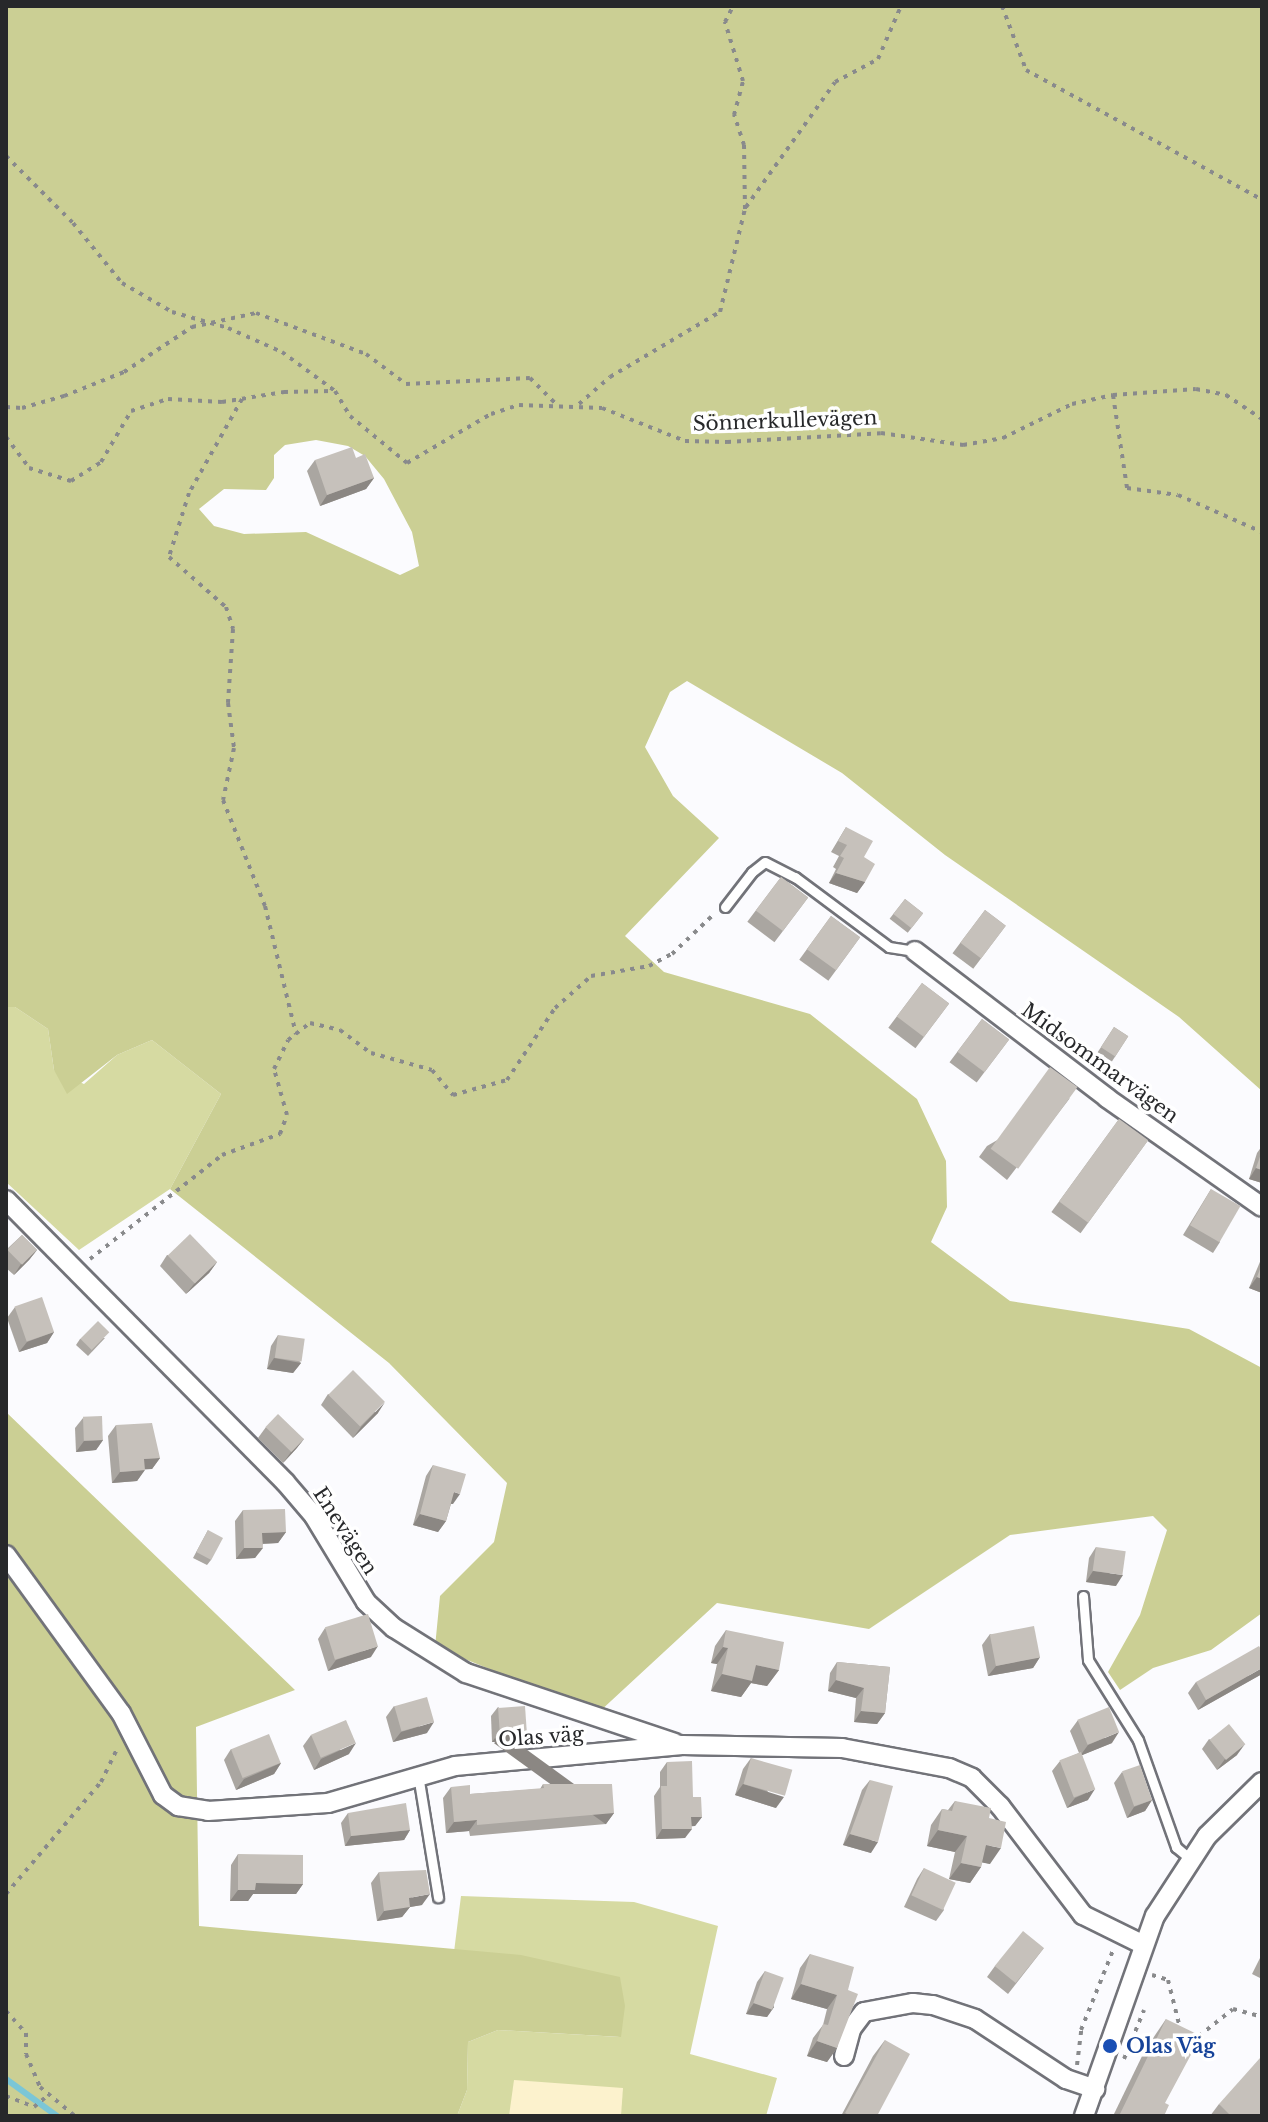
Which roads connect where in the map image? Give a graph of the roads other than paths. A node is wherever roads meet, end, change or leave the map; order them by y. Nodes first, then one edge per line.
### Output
1 (725, 907) road end
2 (915, 951) joint
3 (6, 1200) edge
4 (1262, 1207) edge
5 (6, 1555) edge
6 (1083, 1596) dead end
7 (682, 1745) junction
8 (418, 1775) junction
9 (1262, 1782) edge
10 (1189, 1858) junction
11 (438, 1897) dead end
12 (1142, 1944) junction
13 (844, 2056) dead end
14 (1095, 2089) junction
15 (1084, 2116) edge

1 - 2 lane
2 - 4 street, Midsommarvägen
3 - 7 street, Enevägen
5 - 8 street, Olas väg
6 - 10 lane
7 - 8 street, Olas väg
7 - 12 street, Olas väg
8 - 11 lane
9 - 10 street
10 - 12 street
12 - 14 street
13 - 14 street
14 - 15 street

